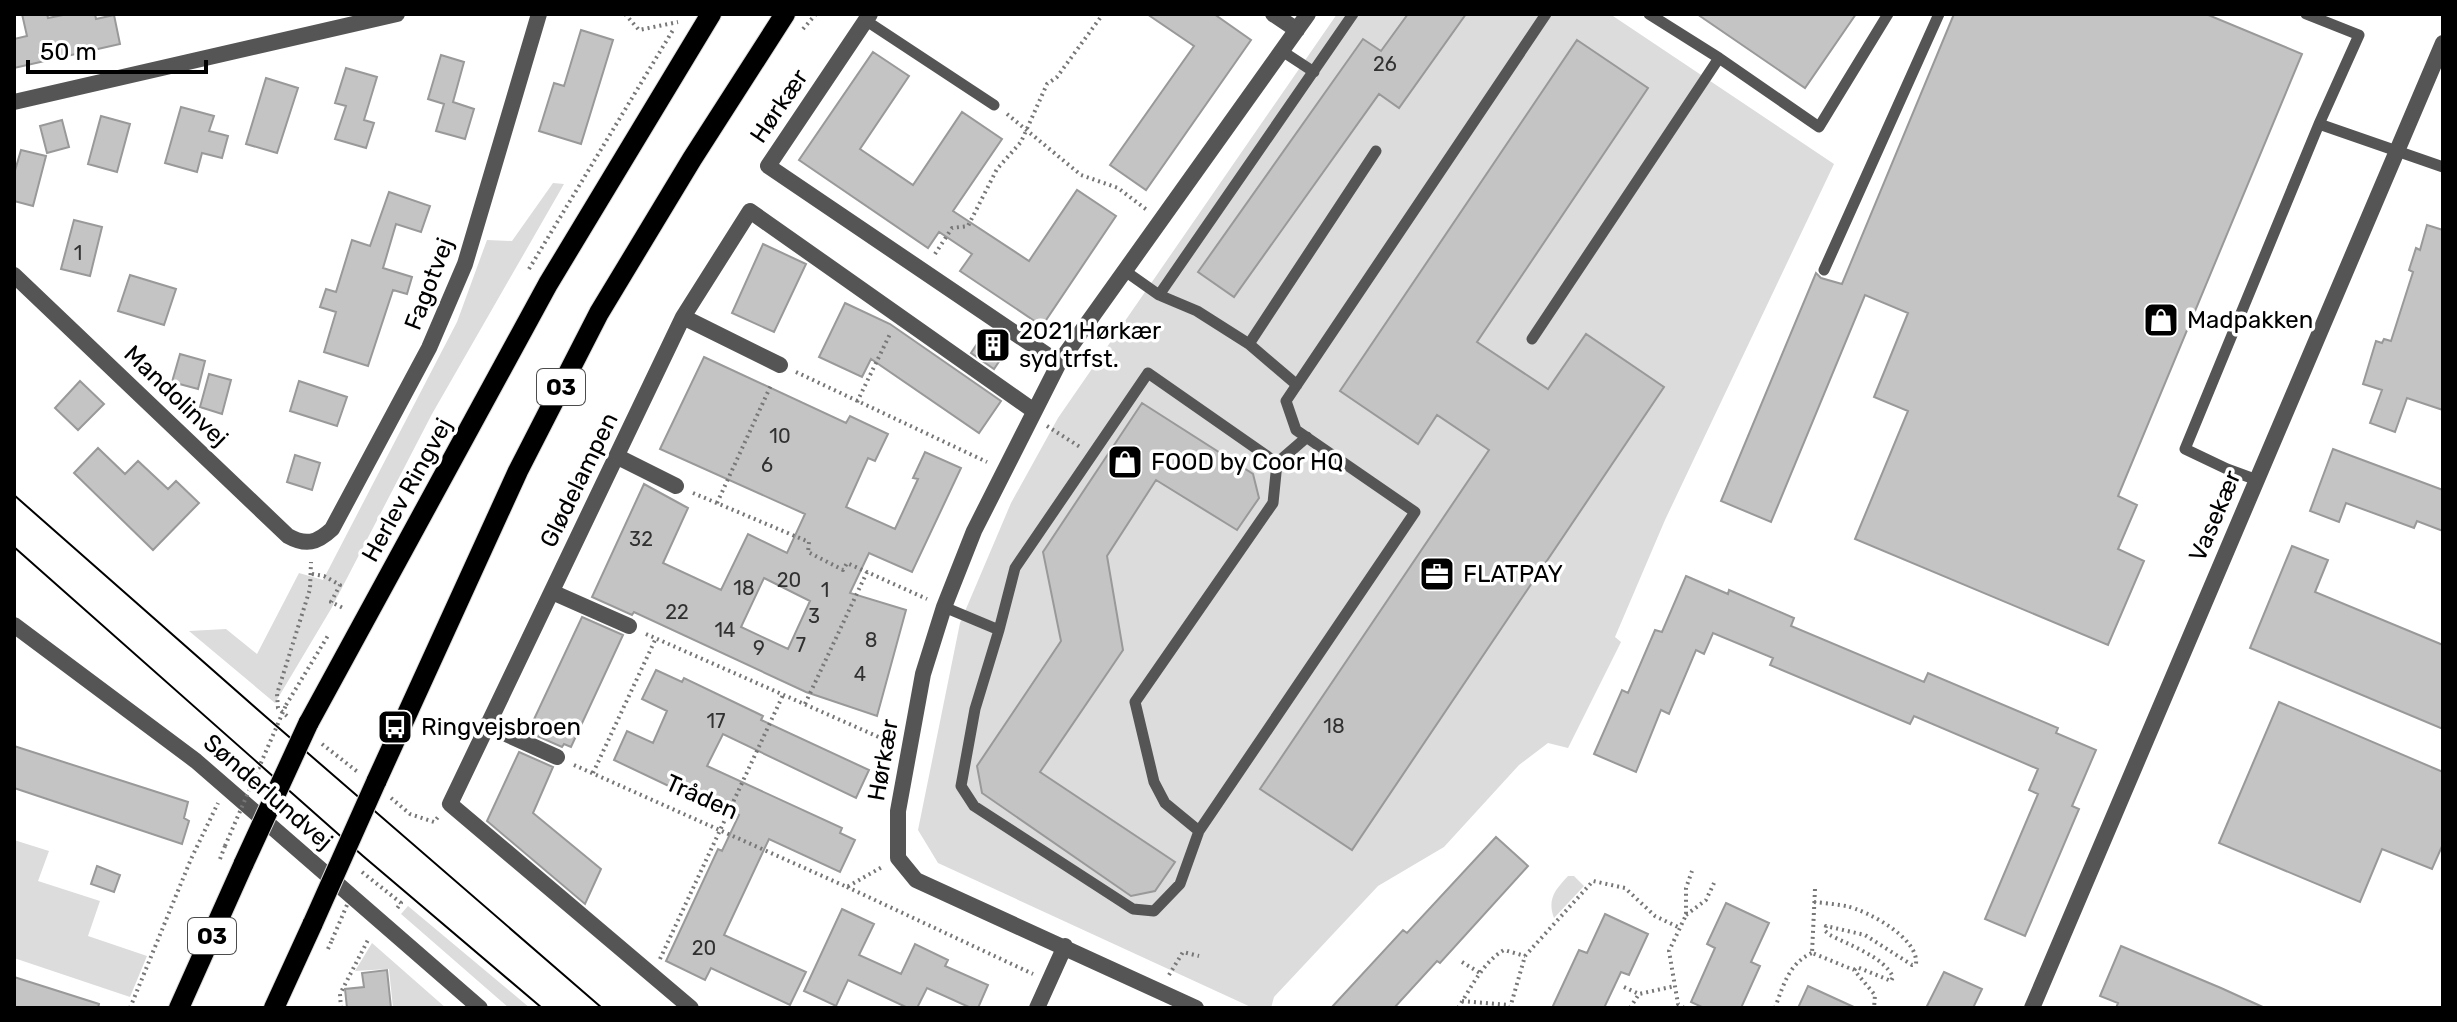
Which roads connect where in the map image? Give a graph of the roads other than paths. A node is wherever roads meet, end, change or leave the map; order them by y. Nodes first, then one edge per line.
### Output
1 (397, 14) edge
2 (539, 14) edge
3 (711, 14) edge
4 (785, 14) edge
5 (1273, 14) edge
6 (1308, 14) edge
7 (1353, 14) edge
8 (1546, 14) edge
9 (1649, 14) edge
10 (1888, 14) edge
11 (1939, 14) edge
12 (2306, 14) edge
13 (867, 17) edge
14 (1297, 30) junction
15 (2443, 43) edge
16 (1282, 51) junction
17 (1719, 58) junction
18 (1314, 72) junction
19 (14, 102) edge
20 (994, 105) road end
21 (2319, 124) junction
22 (1376, 151) dead end
23 (2396, 152) junction
24 (2443, 167) edge
25 (1824, 270) dead end
26 (1125, 271) junction
27 (14, 275) edge
28 (1159, 295) junction
29 (683, 317) junction
30 (1532, 339) dead end
31 (1249, 344) junction
32 (1059, 363) junction
33 (780, 365) road end
34 (1297, 385) junction
35 (1033, 414) junction
36 (1307, 437) junction
37 (618, 457) junction
38 (1277, 463) junction
39 (2257, 480) junction
40 (676, 486) road end
41 (310, 544) joint
42 (552, 592) junction
43 (944, 607) junction
44 (14, 625) edge
45 (629, 626) road end
46 (999, 630) junction
47 (486, 725) junction
48 (557, 757) road end
49 (1199, 831) junction
50 (1065, 946) junction
51 (1188, 1006) edge
52 (179, 1008) edge
53 (274, 1008) edge
54 (480, 1008) edge
55 (691, 1008) edge
56 (1037, 1008) edge
57 (2032, 1008) edge

1 - 19 street
2 - 41 street, Fagotvej
3 - 52 main road, Herlev Ringvej / O3, bridge
4 - 53 main road, O3, bridge
5 - 14 street
6 - 14 street, Hørkær
7 - 18 lane
8 - 34 lane
9 - 17 lane
10 - 17 lane
11 - 25 lane
12 - 21 lane
13 - 20 lane, Hørkær
13 - 32 street, Hørkær
14 - 16 street, Hørkær
15 - 23 street, Vasekær
16 - 18 lane
16 - 26 street, Hørkær
17 - 30 lane
18 - 28 lane
21 - 23 lane
21 - 39 lane
22 - 31 lane
23 - 24 lane
23 - 39 street, Vasekær
26 - 28 lane
26 - 32 street, Hørkær
27 - 41 street, Mandolinvej
28 - 31 lane
29 - 33 street
29 - 35 street, Glødelampen
29 - 37 street, Glødelampen
31 - 34 lane
32 - 35 street, Hørkær
34 - 36 lane
35 - 43 street, Hørkær
36 - 38 lane
36 - 49 lane
37 - 40 street
37 - 42 street, Glødelampen
38 - 46 lane
38 - 49 lane
39 - 57 street, Vasekær
42 - 45 street
42 - 47 street, Glødelampen
43 - 46 lane
43 - 50 street, Hørkær
44 - 54 street, Sønderlundvej
46 - 49 lane
47 - 48 street
47 - 55 street, Glødelampen
50 - 51 street
50 - 56 street

